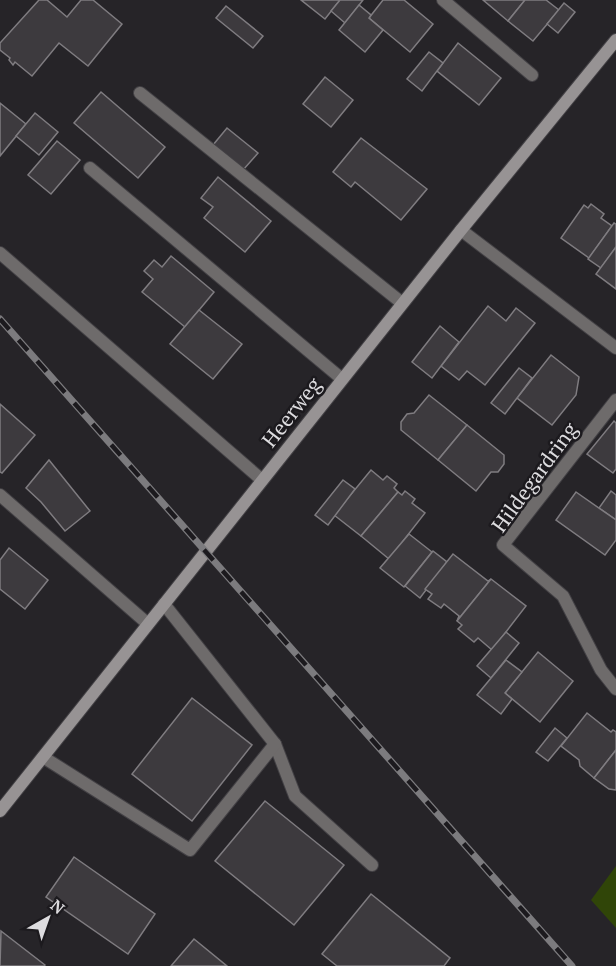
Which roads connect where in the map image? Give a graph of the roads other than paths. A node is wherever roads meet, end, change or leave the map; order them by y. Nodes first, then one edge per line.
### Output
1 (443, 0) edge
2 (616, 40) edge
3 (532, 75) dead end
4 (140, 93) dead end
5 (90, 168) dead end
6 (461, 230) junction
7 (0, 253) edge
8 (402, 303) junction
9 (616, 348) edge
10 (342, 379) junction
11 (616, 400) edge
12 (262, 480) junction
13 (0, 495) edge
14 (164, 604) junction
15 (148, 624) junction
16 (616, 689) edge
17 (275, 744) junction
18 (43, 757) junction
19 (0, 811) edge
20 (372, 865) dead end

1 - 3 street
2 - 6 street, Heerweg
4 - 8 street
5 - 10 street
6 - 8 street, Heerweg
6 - 9 street
7 - 12 street
8 - 10 street, Heerweg
10 - 12 street, Heerweg
11 - 16 street, Hildegardring
12 - 14 street, Heerweg
13 - 15 street
14 - 15 street, Heerweg
14 - 17 street
15 - 18 street, Heerweg
17 - 18 street
17 - 20 street
18 - 19 street, Heerweg

